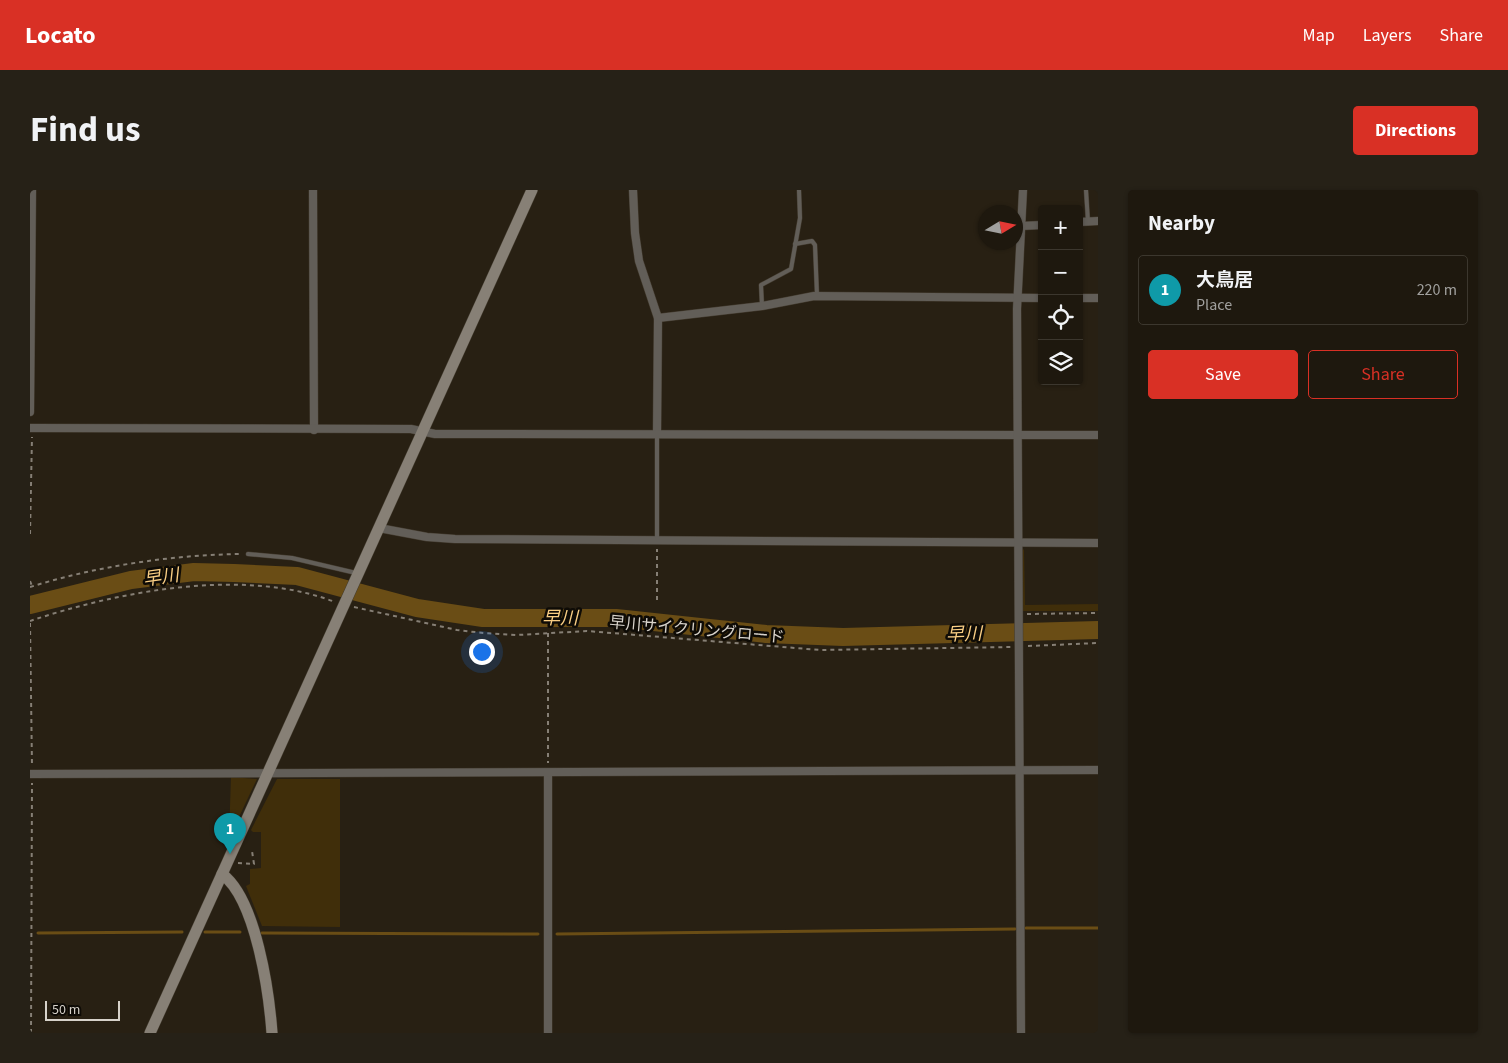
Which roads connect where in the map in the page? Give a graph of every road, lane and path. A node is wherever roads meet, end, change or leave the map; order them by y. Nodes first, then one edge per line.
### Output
1 (32, 190) edge
2 (313, 190) edge
3 (532, 190) edge
4 (633, 190) edge
5 (799, 190) edge
6 (1023, 190) edge
7 (1086, 190) edge
8 (1022, 205) edge
9 (1098, 221) edge
10 (1083, 222) edge
11 (1088, 222) junction
12 (1038, 225) edge
13 (1023, 226) edge
14 (795, 244) junction
15 (1019, 250) edge
16 (817, 296) junction
17 (1018, 298) junction
18 (1038, 298) edge
19 (1083, 298) edge
20 (1098, 298) edge
21 (762, 306) junction
22 (658, 318) junction
23 (30, 412) edge
24 (314, 430) junction
25 (31, 432) edge
26 (423, 432) junction
27 (657, 434) junction
28 (1019, 435) junction
29 (1098, 435) edge
30 (379, 528) junction
31 (30, 534) edge
32 (657, 542) junction
33 (1019, 543) junction
34 (1098, 543) edge
35 (248, 554) joint
36 (357, 575) junction
37 (30, 581) edge
38 (31, 587) edge
39 (657, 600) dead end
40 (344, 604) junction
41 (1098, 613) edge
42 (1019, 614) junction
43 (30, 622) edge
44 (548, 633) junction
45 (1098, 643) edge
46 (1018, 647) junction
47 (1019, 770) junction
48 (1098, 770) edge
49 (548, 773) junction
50 (31, 774) edge
51 (268, 774) junction
52 (252, 851) dead end
53 (234, 861) dead end
54 (222, 874) junction
55 (31, 1033) edge
56 (150, 1033) edge
57 (272, 1033) edge
58 (548, 1033) edge
59 (1021, 1033) edge

1 - 23 street
2 - 24 street
3 - 26 street
4 - 22 street
5 - 14 lane
6 - 8 street
7 - 11 lane
9 - 11 street
10 - 11 street
12 - 13 street
14 - 16 lane
14 - 21 lane
15 - 17 street
16 - 17 street
16 - 21 street
17 - 18 street
17 - 28 street
19 - 20 street
21 - 22 street
22 - 27 street
24 - 25 street
24 - 26 street
25 - 31 path
26 - 27 street
26 - 30 street
27 - 28 street
27 - 32 lane
28 - 29 street
28 - 33 street
30 - 32 street
30 - 36 street
32 - 33 street
32 - 39 path
33 - 34 street
33 - 42 street
35 - 36 lane
35 - 38 path
36 - 40 street
37 - 38 path
40 - 43 path, 早川サイクリングロード
40 - 44 path, 早川サイクリングロード
40 - 51 street
41 - 42 path
42 - 46 street
43 - 50 path
44 - 46 path, 早川サイクリングロード
44 - 49 path
45 - 46 path, 早川サイクリングロード
46 - 47 street
47 - 48 street
47 - 49 street
47 - 59 street
49 - 51 street
49 - 58 street
50 - 51 street
50 - 55 path
51 - 54 street
52 - 53 path
54 - 56 street
54 - 57 street

